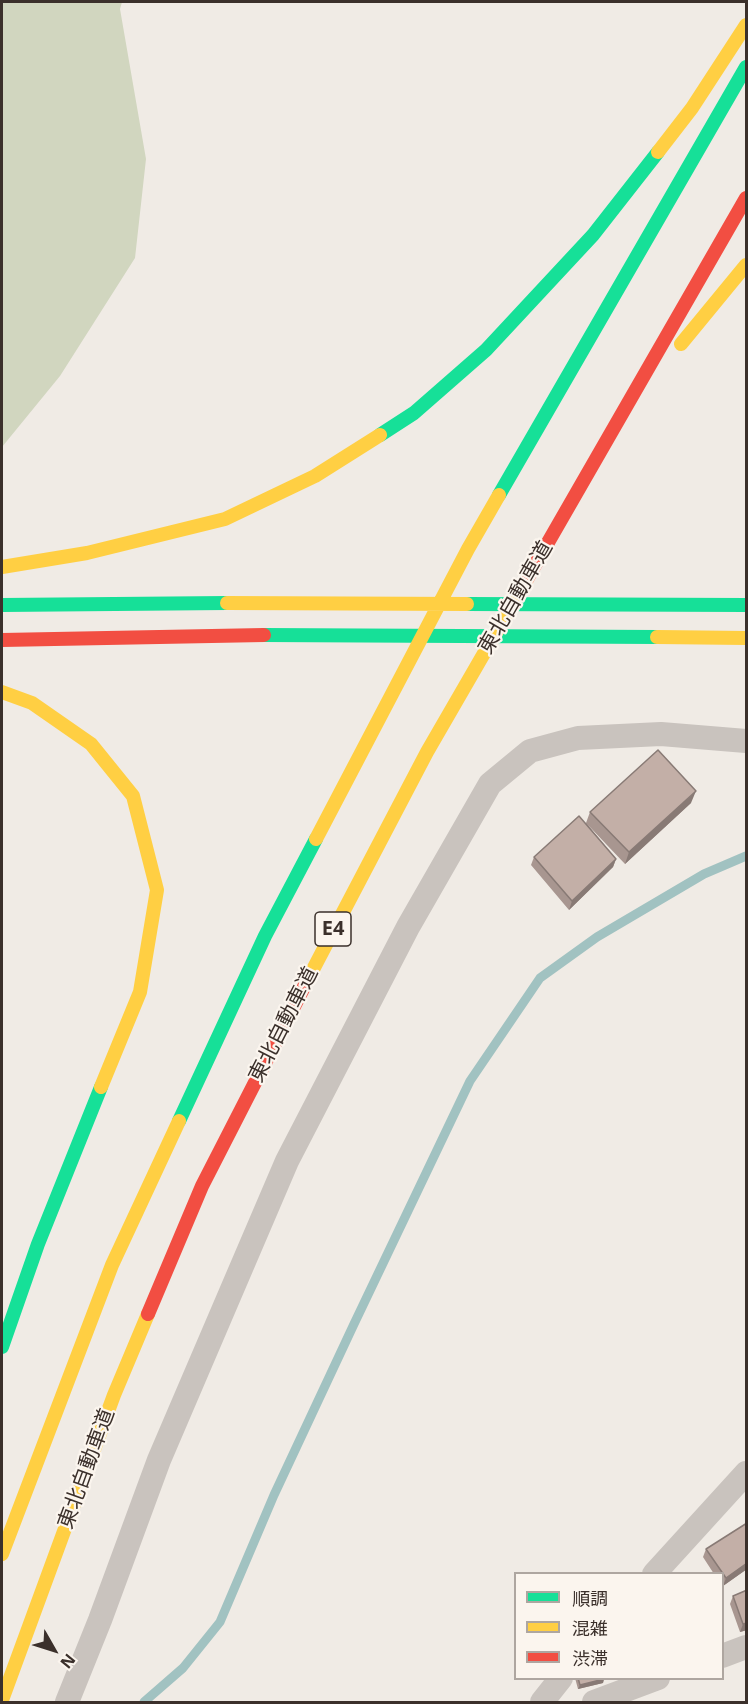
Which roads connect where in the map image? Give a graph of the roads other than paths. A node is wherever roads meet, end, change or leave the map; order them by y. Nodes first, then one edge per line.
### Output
1 (747, 26) edge
2 (747, 67) edge
3 (747, 198) edge
4 (747, 265) edge
5 (626, 410) junction
6 (2, 567) edge
7 (2, 605) edge
8 (747, 605) edge
9 (747, 638) edge
10 (2, 640) edge
11 (2, 692) edge
12 (747, 741) edge
13 (2, 1347) edge
14 (747, 1473) edge
15 (2, 1554) edge
16 (656, 1572) edge
17 (747, 1647) edge
18 (724, 1656) edge
19 (559, 1680) edge
20 (653, 1680) edge
21 (71, 1693) edge
22 (2, 1700) edge
23 (542, 1702) edge
24 (594, 1702) edge

1 - 6 highway
2 - 15 highway
3 - 5 highway, 東北自動車道 / E4
4 - 5 highway
5 - 22 highway, 東北自動車道 / E4
7 - 8 highway
9 - 10 highway
11 - 13 highway
12 - 21 street
14 - 16 street
17 - 18 street
19 - 23 street
20 - 24 street

